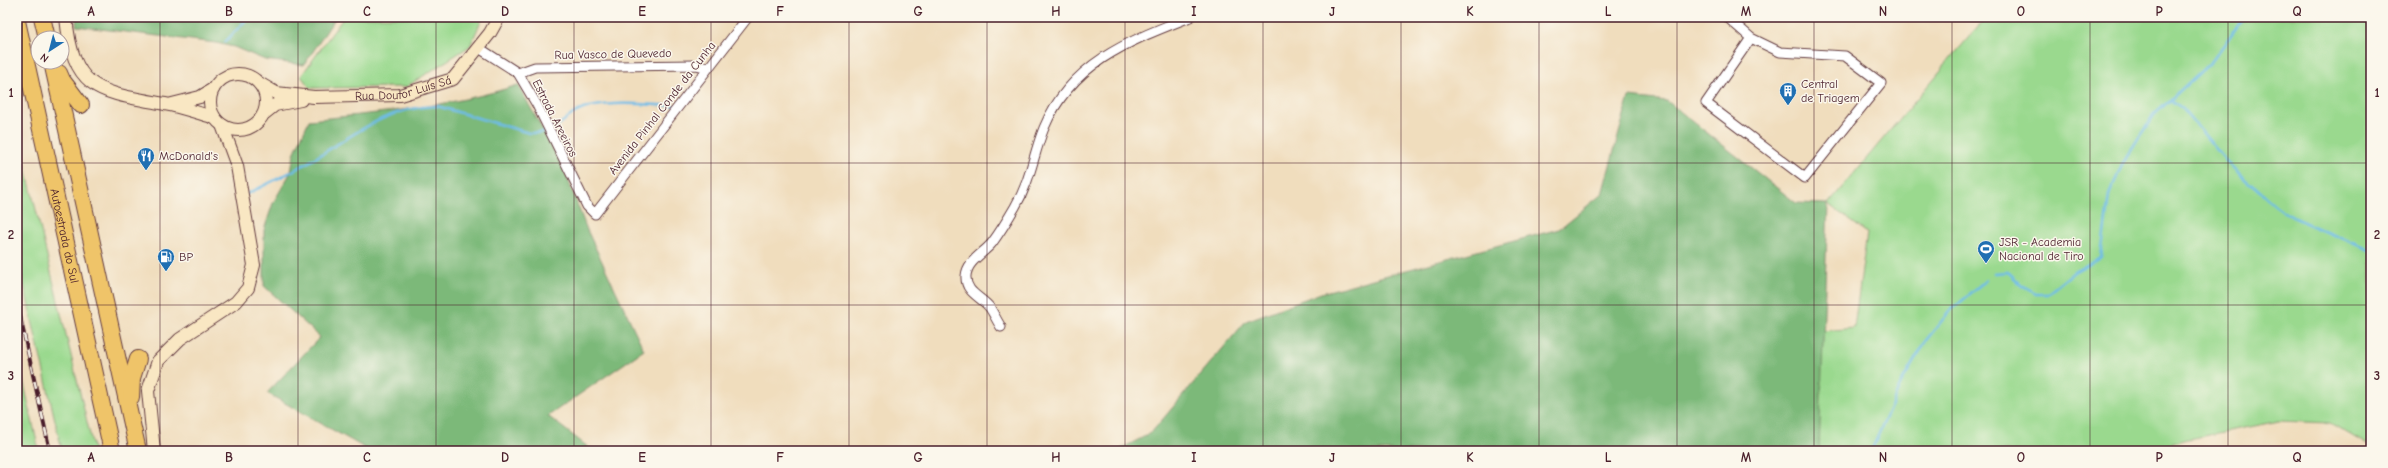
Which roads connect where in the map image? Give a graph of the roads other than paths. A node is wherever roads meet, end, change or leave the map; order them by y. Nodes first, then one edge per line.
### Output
1 (42, 17) edge
2 (66, 17) edge
3 (499, 17) edge
4 (748, 17) edge
5 (1190, 17) edge
6 (1727, 17) edge
7 (17, 21) edge
8 (45, 30) edge
9 (1751, 38) junction
10 (479, 48) junction
11 (708, 68) junction
12 (56, 70) edge
13 (58, 70) edge
14 (518, 73) junction
15 (259, 83) junction
16 (213, 89) junction
17 (314, 97) junction
18 (167, 104) junction
19 (80, 105) dead end
20 (265, 112) junction
21 (218, 121) junction
22 (245, 129) junction
23 (237, 166) junction
24 (595, 214) joint
25 (1001, 327) dead end
26 (138, 358) dead end
27 (136, 445) edge
28 (112, 451) edge
29 (154, 451) edge

1 - 8 highway
2 - 18 street
3 - 10 street, Rua Doutor Luís Sá
4 - 11 street, Avenida Pinhal Conde da Cunha
5 - 25 street
6 - 9 street
7 - 28 highway, Autoestrada do Sul
9 - 9 street
10 - 14 street, Estrada Areeiros
10 - 17 street, Rua Doutor Luís Sá
11 - 14 street, Rua Vasco de Quevedo
11 - 24 street, Avenida Pinhal Conde da Cunha
12 - 27 highway, Autoestrada do Sul
13 - 19 highway
14 - 24 street, Estrada Areeiros
15 - 16 street
15 - 17 street
15 - 20 street
16 - 18 street
16 - 21 street
17 - 20 street
18 - 21 street
20 - 22 street
21 - 22 street
21 - 23 street
22 - 23 street
23 - 29 street
26 - 27 highway

